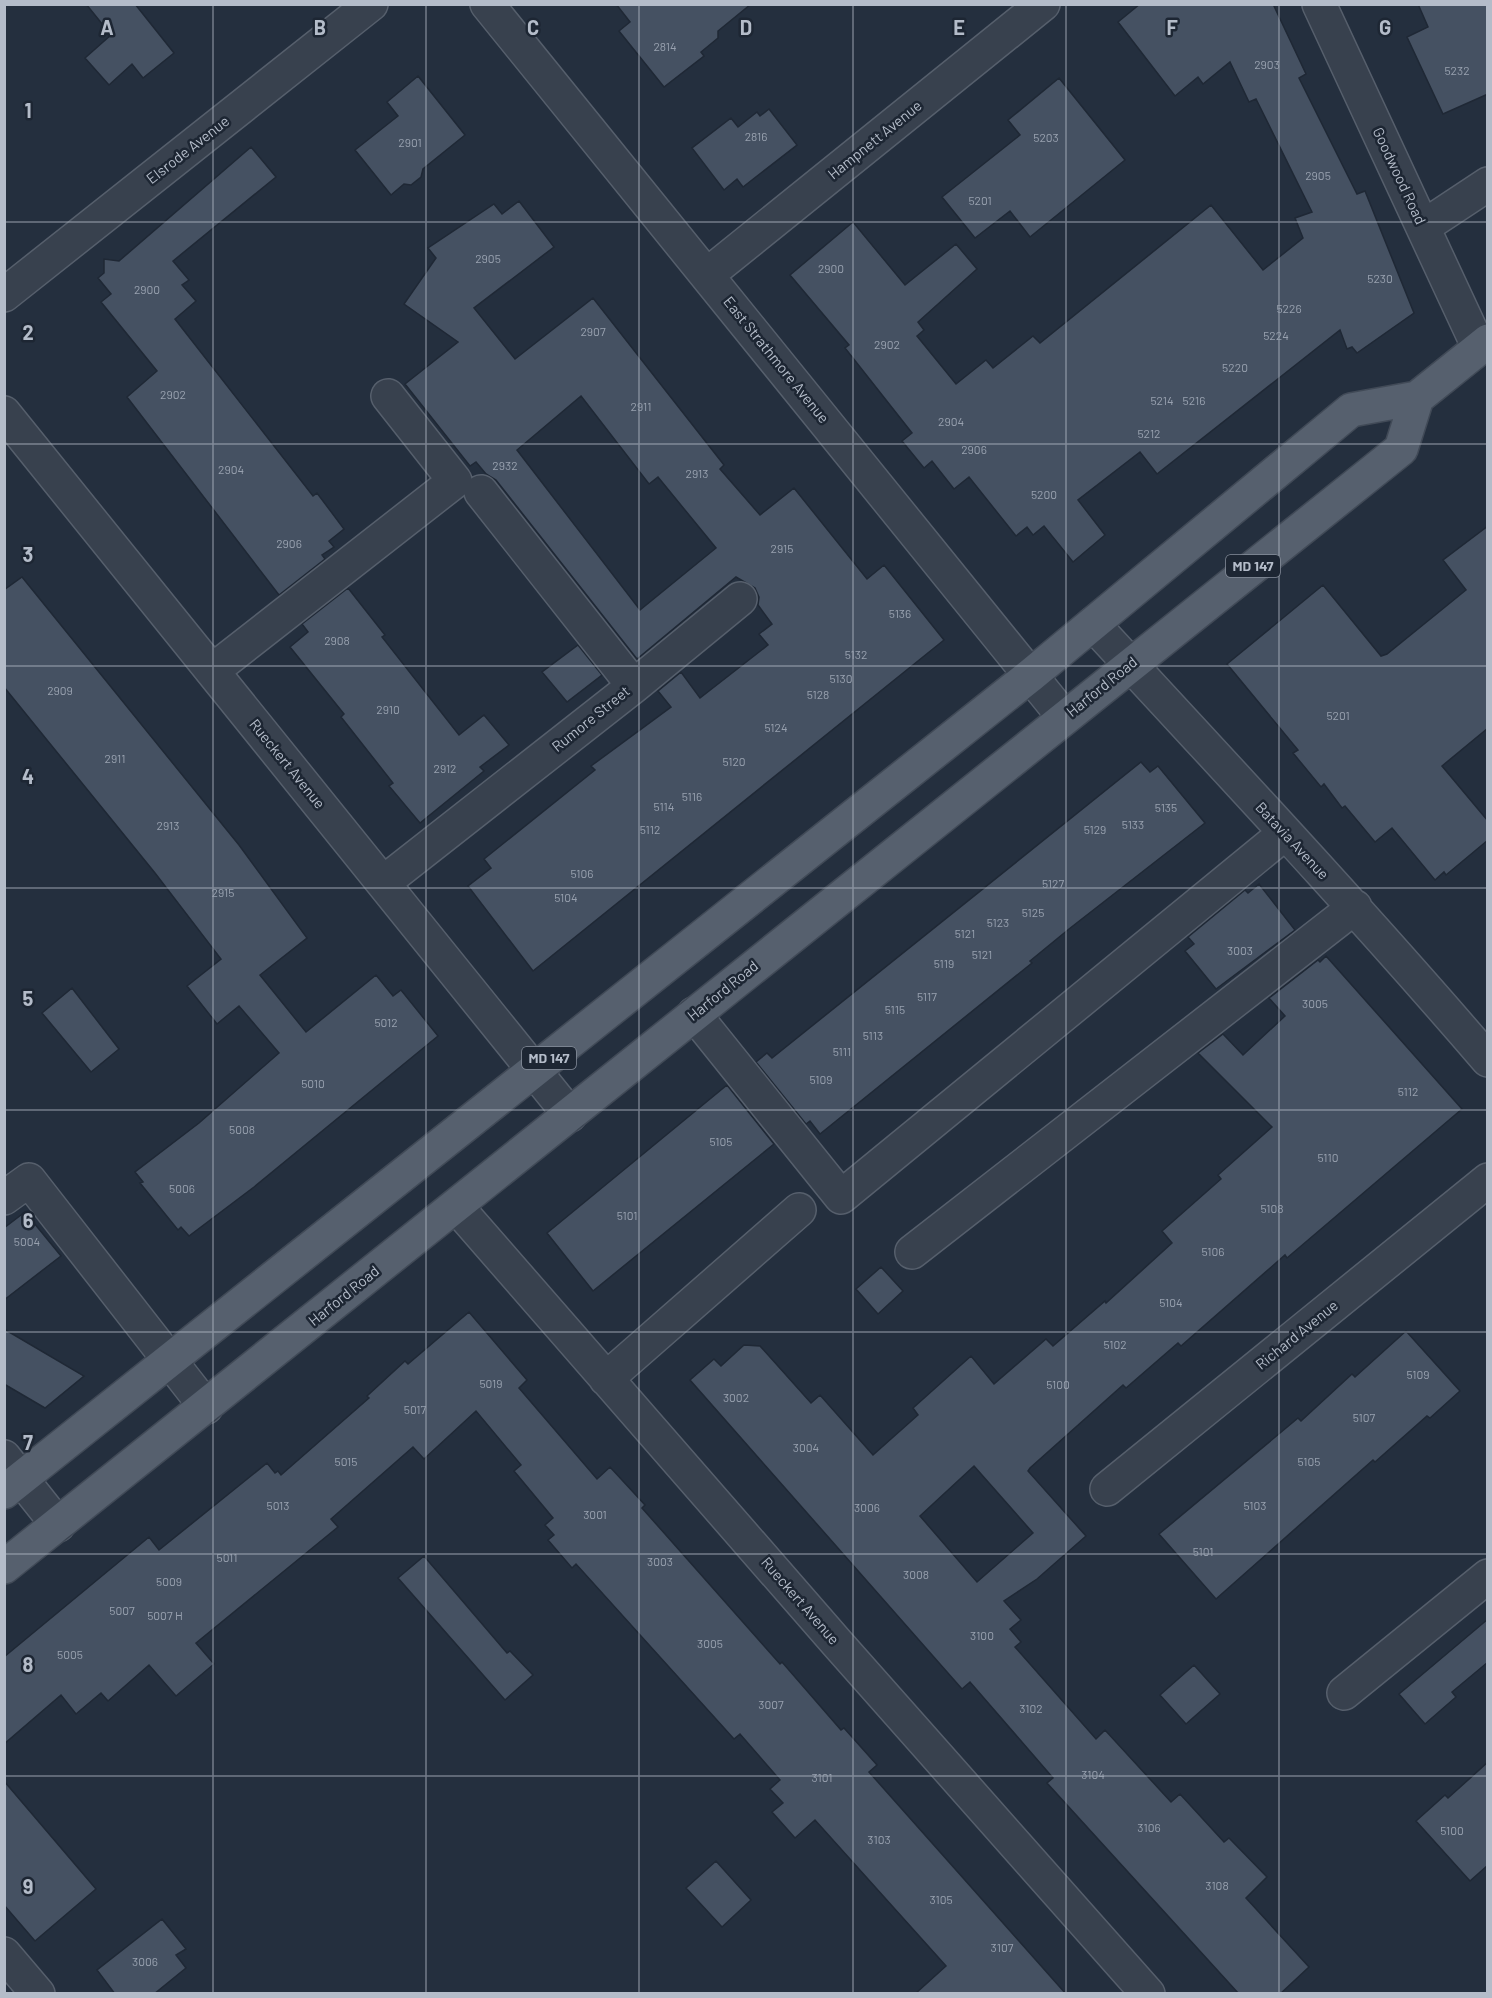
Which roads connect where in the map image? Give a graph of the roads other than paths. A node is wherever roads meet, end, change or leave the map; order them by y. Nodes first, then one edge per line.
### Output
1 (371, 4) edge
2 (487, 4) edge
3 (1043, 4) edge
4 (1319, 4) edge
5 (1488, 184) edge
6 (1423, 227) junction
7 (706, 275) junction
8 (4, 295) edge
9 (1484, 345) edge
10 (388, 396) dead end
11 (1417, 398) junction
12 (4, 413) edge
13 (481, 492) dead end
14 (740, 599) dead end
15 (1093, 624) junction
16 (1130, 664) junction
17 (212, 671) junction
18 (1031, 675) junction
19 (634, 686) junction
20 (1064, 717) junction
21 (1284, 834) junction
22 (383, 883) junction
23 (1355, 907) junction
24 (694, 1014) junction
25 (1488, 1060) edge
26 (534, 1070) junction
27 (570, 1115) junction
28 (1488, 1180) edge
29 (4, 1198) edge
30 (456, 1206) junction
31 (800, 1210) dead end
32 (912, 1252) dead end
33 (170, 1360) junction
34 (606, 1379) junction
35 (206, 1407) junction
36 (10, 1476) edge
37 (1107, 1490) dead end
38 (58, 1525) junction
39 (4, 1568) edge
40 (1488, 1575) edge
41 (1344, 1693) dead end
42 (4, 1953) edge
43 (38, 1994) edge
44 (1148, 1994) edge

1 - 8 street, Elsrode Avenue
2 - 7 street, East Strathmore Avenue
3 - 7 street, Hampnett Avenue
4 - 6 street, Goodwood Road
5 - 6 street
6 - 9 street, Goodwood Road
7 - 18 street, East Strathmore Avenue
9 - 11 main road, MD 147
10 - 17 street
11 - 15 main road, MD 147
11 - 16 main road, Harford Road / MD 147
12 - 17 street, Rueckert Avenue
13 - 19 street, Rumore Street
14 - 19 street
15 - 16 street, Batavia Avenue
15 - 18 main road, MD 147
16 - 20 main road, Harford Road / MD 147
16 - 21 street, Batavia Avenue
17 - 22 street, Rueckert Avenue
18 - 20 street, East Strathmore Avenue
18 - 26 main road, MD 147
19 - 22 street, Rumore Street
20 - 24 main road, Harford Road / MD 147
21 - 23 street, Batavia Avenue
21 - 24 street
22 - 26 street, Rueckert Avenue
23 - 25 street, Batavia Avenue
23 - 32 street
24 - 27 main road, Harford Road / MD 147
26 - 27 street, Rueckert Avenue
26 - 33 main road, MD 147
27 - 30 main road, Harford Road / MD 147
28 - 37 street, Richard Avenue
29 - 33 street
30 - 34 street, Rueckert Avenue
30 - 35 main road, Harford Road / MD 147
31 - 34 street
33 - 35 street
33 - 36 main road, MD 147
34 - 44 street, Rueckert Avenue
35 - 38 main road, Harford Road / MD 147
36 - 38 street
38 - 39 main road, Harford Road / MD 147
40 - 41 street
42 - 43 street

